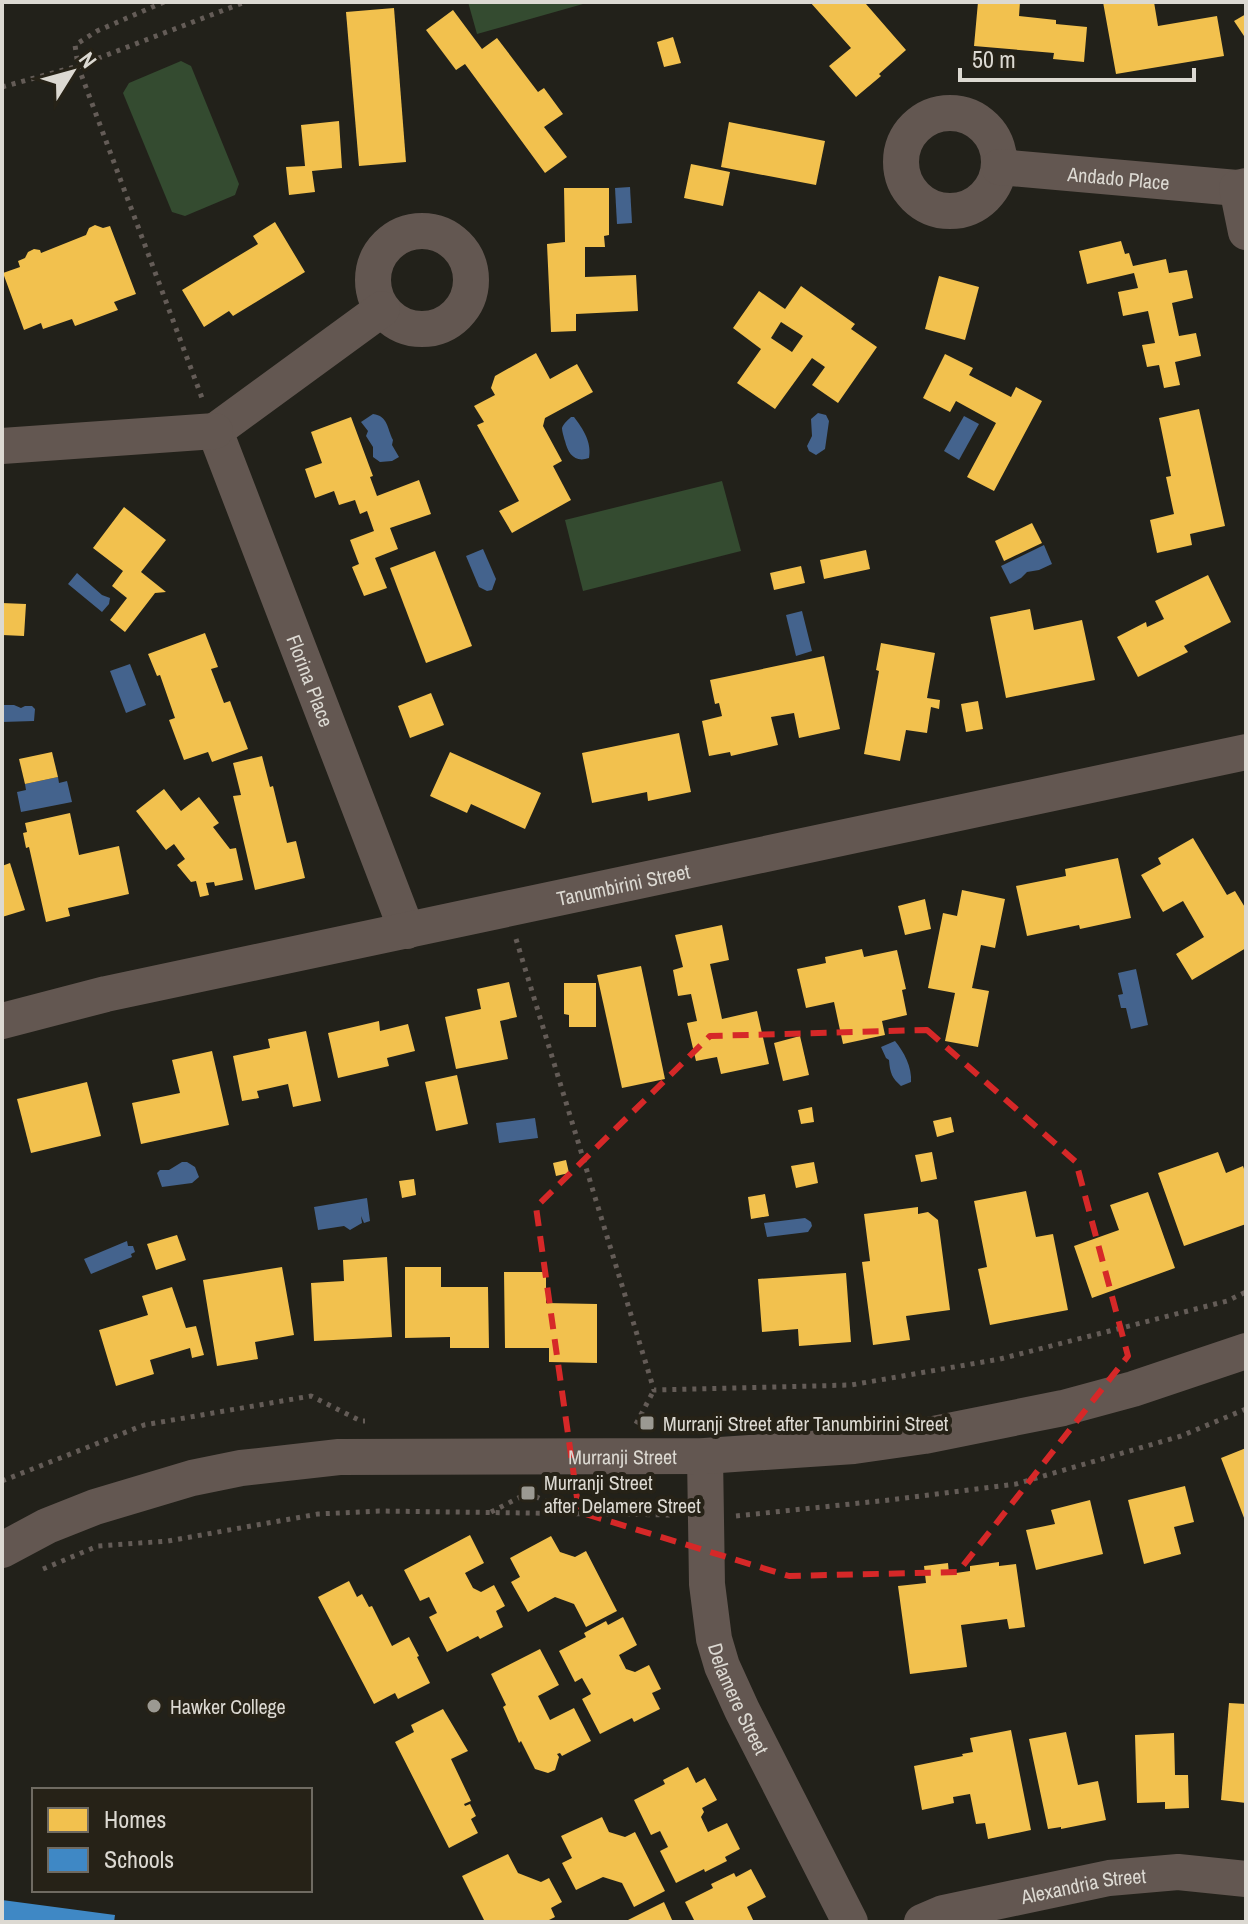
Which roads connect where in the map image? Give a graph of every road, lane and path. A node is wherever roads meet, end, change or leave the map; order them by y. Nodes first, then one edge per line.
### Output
1 (164, 2) edge
2 (245, 2) edge
3 (78, 66) junction
4 (2, 87) edge
5 (999, 167) dead end
6 (1241, 187) edge
7 (1246, 232) edge
8 (382, 309) dead end
9 (215, 431) junction
10 (2, 446) edge
11 (1246, 752) edge
12 (507, 909) junction
13 (407, 931) junction
14 (2, 1021) edge
15 (1246, 1292) edge
16 (1246, 1351) edge
17 (1246, 1409) edge
18 (705, 1456) junction
19 (490, 1513) junction
20 (573, 1514) junction
21 (706, 1515) junction
22 (2, 1550) edge
23 (30, 1575) dead end
24 (1246, 1879) edge
25 (850, 1922) edge
26 (922, 1922) edge

1 - 3 path
2 - 3 path
3 - 4 path
3 - 9 path
5 - 6 street, Andado Place
6 - 7 street, Andado Place
8 - 9 street
9 - 10 street
9 - 13 street, Florina Place
11 - 12 street, Tanumbirini Street
12 - 13 street, Tanumbirini Street
12 - 15 path
13 - 14 street, Tanumbirini Street
16 - 18 street, Murranji Street
17 - 21 path
18 - 21 street, Delamere Street
18 - 22 street, Murranji Street
19 - 20 path
19 - 20 path
19 - 23 path
20 - 21 path
21 - 25 street, Delamere Street
24 - 26 street, Alexandria Street

